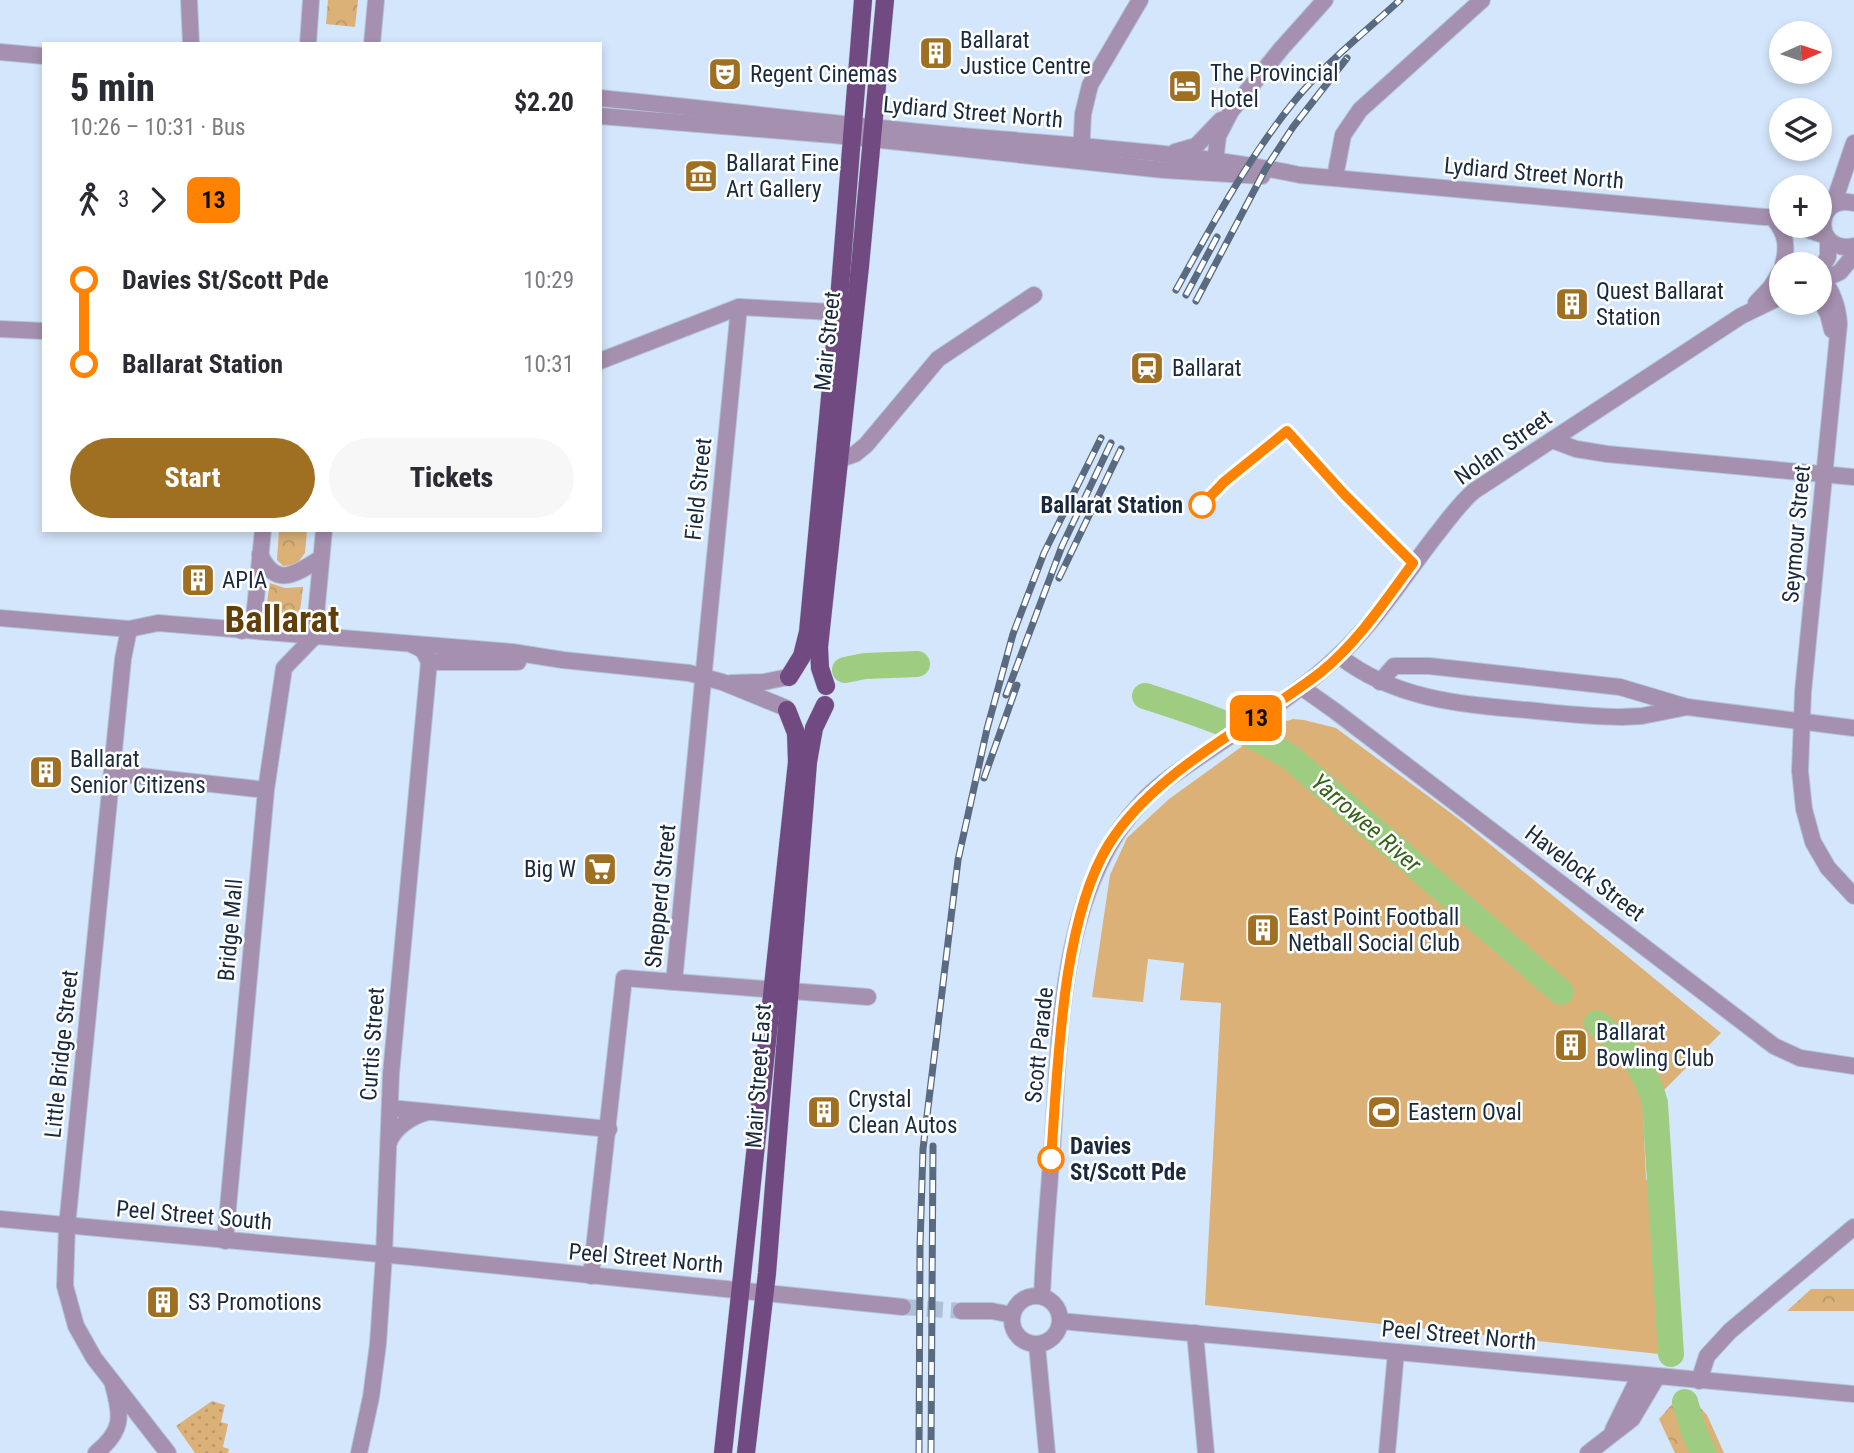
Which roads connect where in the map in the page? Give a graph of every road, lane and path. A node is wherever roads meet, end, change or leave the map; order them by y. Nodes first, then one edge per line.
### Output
1 (189, 0) edge
2 (311, 0) edge
3 (376, 0) edge
4 (863, 0) edge
5 (885, 0) edge
6 (1140, 0) edge
7 (1325, 0) edge
8 (1482, 0) edge
9 (191, 42) edge
10 (308, 42) edge
11 (372, 42) edge
12 (0, 52) edge
13 (42, 56) edge
14 (602, 98) edge
15 (1238, 102) junction
16 (602, 116) edge
17 (851, 130) junction
18 (871, 133) junction
19 (1854, 142) edge
20 (1854, 150) edge
21 (1081, 153) junction
22 (1165, 153) junction
23 (1214, 167) junction
24 (1335, 177) junction
25 (1832, 200) edge
26 (1854, 202) edge
27 (1832, 206) edge
28 (1769, 218) edge
29 (1828, 238) edge
30 (1854, 246) edge
31 (1854, 254) edge
32 (1832, 274) edge
33 (1769, 290) edge
34 (1034, 295) dead end
35 (1832, 300) edge
36 (1769, 302) edge
37 (739, 307) junction
38 (846, 313) junction
39 (1827, 315) edge
40 (1741, 316) junction
41 (3, 330) edge
42 (42, 331) edge
43 (42, 337) edge
44 (1835, 350) junction
45 (602, 359) edge
46 (1552, 440) junction
47 (838, 460) junction
48 (1824, 474) junction
49 (1854, 477) edge
50 (263, 532) edge
51 (324, 532) edge
52 (260, 554) junction
53 (321, 558) junction
54 (0, 618) edge
55 (129, 629) junction
56 (242, 631) junction
57 (314, 636) junction
58 (413, 645) junction
59 (1339, 656) junction
60 (563, 660) junction
61 (429, 662) junction
62 (788, 677) junction
63 (711, 679) junction
64 (1380, 682) junction
65 (826, 686) junction
66 (1301, 687) junction
67 (825, 705) junction
68 (1687, 707) junction
69 (786, 709) junction
70 (1801, 722) junction
71 (1854, 728) edge
72 (112, 773) junction
73 (266, 790) junction
74 (1854, 897) edge
75 (674, 982) junction
76 (780, 989) junction
77 (868, 997) dead end
78 (1854, 1066) edge
79 (390, 1108) junction
80 (434, 1112) junction
81 (609, 1129) junction
82 (388, 1143) junction
83 (0, 1219) edge
84 (67, 1226) junction
85 (1854, 1227) edge
86 (225, 1241) junction
87 (384, 1255) junction
88 (590, 1276) junction
89 (741, 1290) junction
90 (764, 1292) junction
91 (1042, 1296) junction
92 (903, 1307) tunnel mouth
93 (961, 1311) tunnel mouth
94 (1012, 1315) junction
95 (1060, 1321) junction
96 (1195, 1333) junction
97 (1037, 1345) junction
98 (1396, 1352) junction
99 (1640, 1375) junction
100 (1662, 1377) junction
101 (1694, 1380) junction
102 (112, 1383) junction
103 (1854, 1394) edge
104 (1604, 1439) junction
105 (96, 1453) edge
106 (168, 1453) edge
107 (359, 1453) edge
108 (723, 1453) edge
109 (746, 1453) edge
110 (1046, 1453) edge
111 (1206, 1453) edge
112 (1387, 1453) edge
113 (1588, 1453) edge

1 - 9 street
2 - 10 street
3 - 11 street
4 - 17 main road, Mair Street
5 - 18 main road, Mair Street
6 - 21 street
7 - 15 street
8 - 24 street
12 - 13 street
14 - 17 street, Lydiard Street North
15 - 22 street
15 - 23 street
16 - 17 street, Lydiard Street North
17 - 18 street, Lydiard Street North
17 - 38 main road, Mair Street
18 - 21 street, Lydiard Street North
18 - 38 main road, Mair Street
19 - 20 street
19 - 25 street
21 - 22 street, Lydiard Street North
21 - 23 street, Lydiard Street North
22 - 23 street, Lydiard Street North
23 - 24 street, Lydiard Street North
24 - 28 street, Lydiard Street North
26 - 27 street
29 - 30 street
31 - 32 street
33 - 40 street, Nolan Street
34 - 47 street
35 - 44 street, Seymour Street
36 - 40 street, Nolan Street
37 - 38 street
37 - 45 street
37 - 63 street, Field Street
38 - 47 main road, Mair Street
38 - 62 main road, Mair Street
39 - 44 street, Seymour Street
40 - 46 street, Nolan Street
41 - 42 street
41 - 43 street
44 - 48 street, Seymour Street
46 - 48 street
46 - 59 street, Nolan Street
47 - 65 main road, Mair Street
48 - 49 street
48 - 70 street, Seymour Street
50 - 52 street
51 - 53 street
52 - 53 street
52 - 56 street
53 - 57 street
54 - 55 street
55 - 56 street
55 - 72 street, Little Bridge Street
56 - 57 street
57 - 58 street
57 - 73 street, Bridge Mall
58 - 60 street
58 - 61 street
59 - 64 street
59 - 66 street, Nolan Street
60 - 61 street
60 - 63 street
61 - 79 street, Curtis Street
62 - 63 street
62 - 65 main road
62 - 69 main road
63 - 69 street
63 - 75 street, Shepperd Street
64 - 68 street
64 - 68 street
65 - 67 main road
66 - 78 street, Havelock Street
66 - 91 street, Scott Parade
67 - 69 main road
67 - 76 main road, Mair Street East
68 - 70 street
69 - 76 main road, Mair Street East
70 - 71 street
70 - 74 street, Seymour Street
72 - 73 street
72 - 84 street, Little Bridge Street
73 - 86 street, Bridge Mall
75 - 76 street
75 - 81 street, Shepperd Street
76 - 77 street
76 - 89 main road, Mair Street East
76 - 90 main road, Mair Street East
79 - 80 street
79 - 82 street, Curtis Street
80 - 81 street
80 - 82 street
81 - 88 street, Shepperd Street
82 - 87 street, Curtis Street
83 - 84 street, Peel Street South
84 - 86 street, Peel Street South
84 - 102 street, Little Bridge Street
85 - 101 street
86 - 87 street, Peel Street South
87 - 88 street, Peel Street North
87 - 107 street, Curtis Street
88 - 89 street, Peel Street North
89 - 90 street, Peel Street North
89 - 108 main road, Mair Street East
90 - 92 street, Peel Street North
90 - 109 main road, Mair Street East
91 - 94 street
91 - 95 street
93 - 94 street
94 - 97 street
95 - 96 street, Peel Street North
95 - 97 street
96 - 98 street, Peel Street North
96 - 111 street
97 - 110 street
98 - 99 street, Peel Street North
98 - 112 street
99 - 100 street, Peel Street North
99 - 104 street
100 - 101 street, Peel Street North
100 - 104 street
101 - 103 street, Peel Street North
102 - 105 street
102 - 106 street, Little Bridge Street
104 - 113 street

